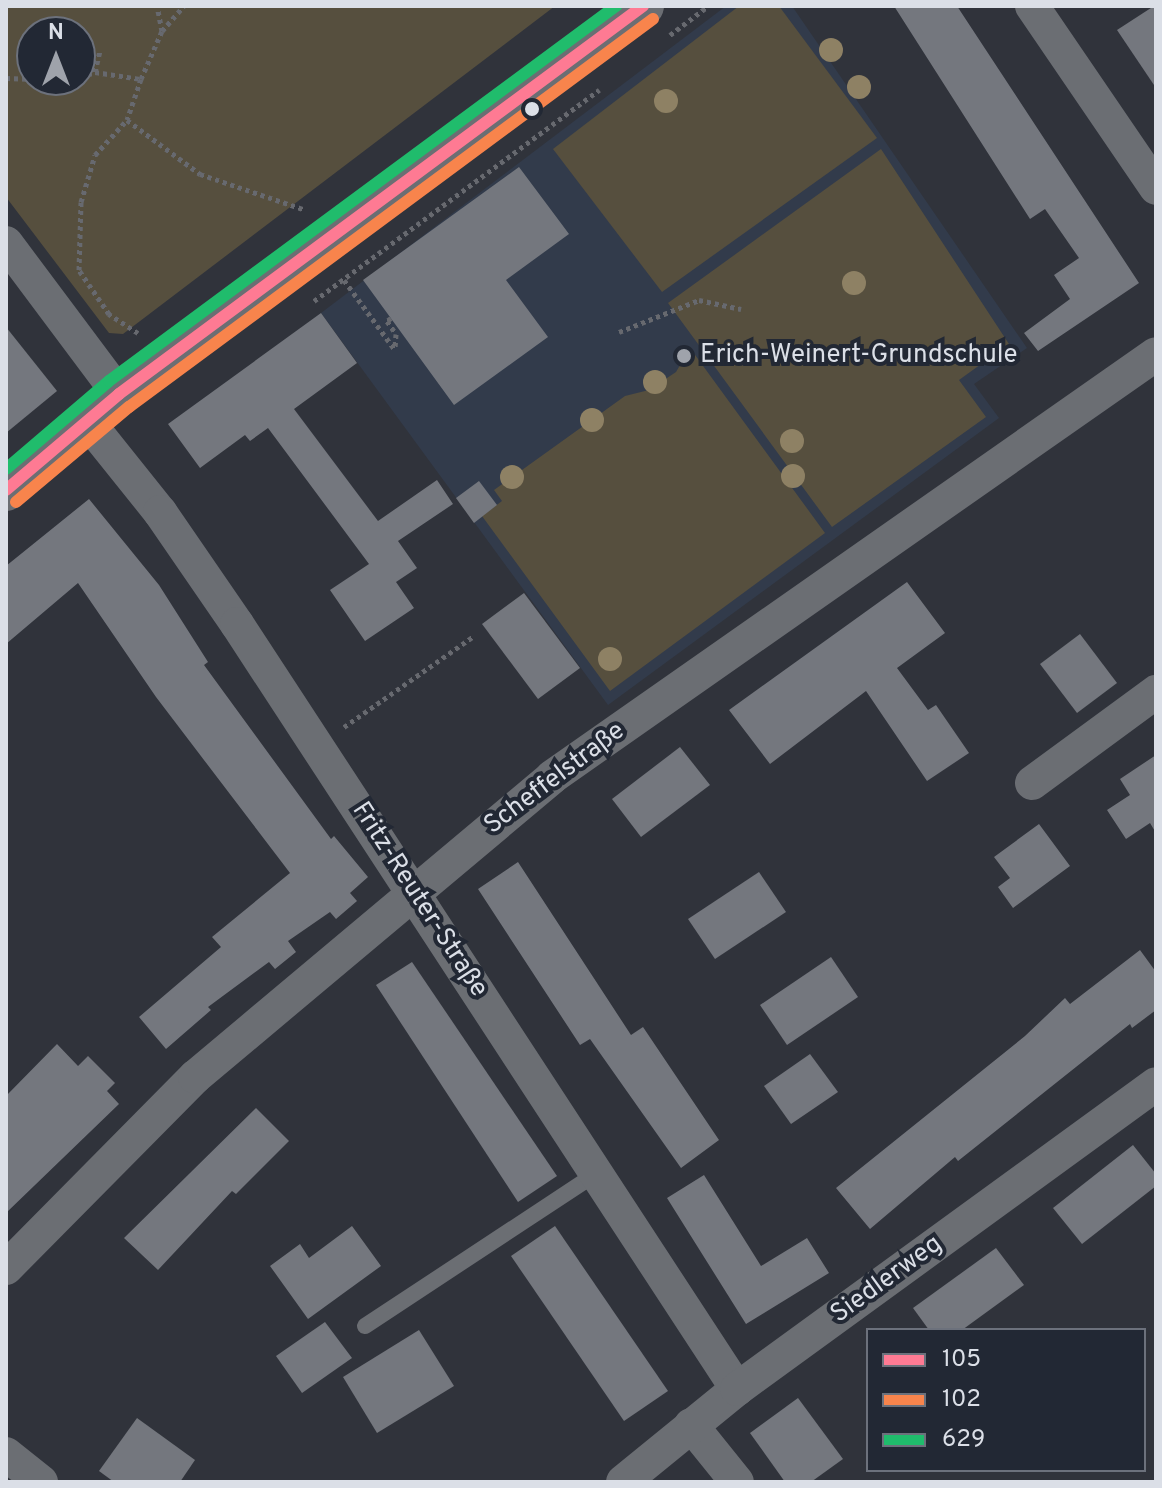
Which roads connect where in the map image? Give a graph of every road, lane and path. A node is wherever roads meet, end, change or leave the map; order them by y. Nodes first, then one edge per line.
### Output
1 (157, 6) edge
2 (184, 6) edge
3 (643, 6) edge
4 (1032, 6) edge
5 (162, 31) junction
6 (100, 50) dead end
7 (96, 68) edge
8 (96, 72) edge
9 (141, 79) junction
10 (127, 120) junction
11 (1156, 188) edge
12 (304, 210) dead end
13 (6, 243) edge
14 (344, 280) dead end
15 (741, 309) dead end
16 (391, 318) dead end
17 (619, 332) dead end
18 (138, 333) dead end
19 (1156, 354) edge
20 (119, 394) junction
21 (87, 421) junction
22 (6, 490) edge
23 (474, 636) dead end
24 (1156, 692) edge
25 (317, 745) junction
26 (1032, 783) dead end
27 (414, 890) junction
28 (1156, 1084) edge
29 (597, 1173) junction
30 (6, 1268) edge
31 (365, 1326) dead end
32 (737, 1389) junction
33 (691, 1425) junction
34 (6, 1454) edge
35 (41, 1482) edge
36 (623, 1482) edge
37 (737, 1482) edge

1 - 5 path
2 - 5 path
3 - 20 street
4 - 11 street
5 - 9 path
6 - 7 path
8 - 9 path
9 - 10 path
10 - 12 path
10 - 18 path
13 - 20 street
14 - 16 path
15 - 17 path
19 - 27 street, Scheffelstraße
20 - 21 street
21 - 22 street
21 - 25 street, Fritz-Reuter-Straße
23 - 25 path
24 - 26 street
25 - 27 street, Fritz-Reuter-Straße
27 - 29 street, Fritz-Reuter-Straße
27 - 30 street, Scheffelstraße
28 - 32 street, Siedlerweg
29 - 31 lane
29 - 32 street, Fritz-Reuter-Straße
32 - 33 street, Siedlerweg
33 - 36 street, Siedlerweg
33 - 37 street
34 - 35 street

